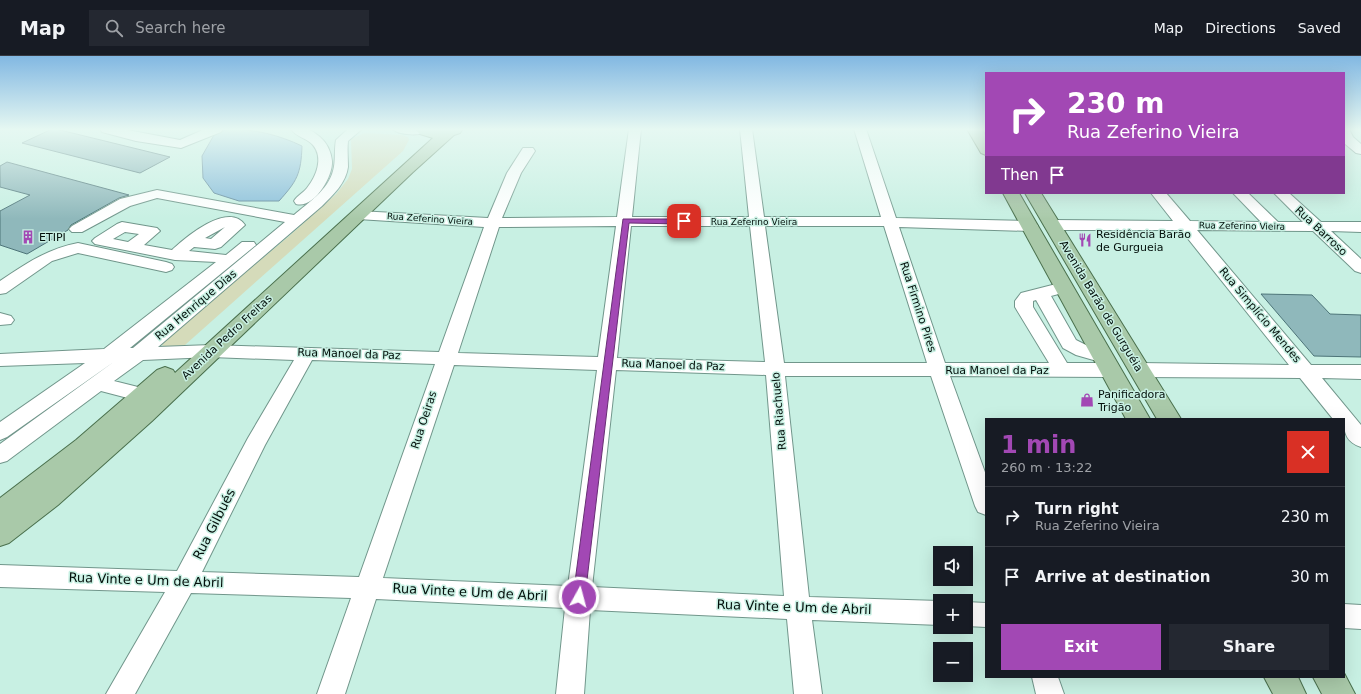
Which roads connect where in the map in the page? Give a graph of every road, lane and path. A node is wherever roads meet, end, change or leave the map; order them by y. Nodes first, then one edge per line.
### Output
1 (325, 159) edge
2 (341, 159) edge
3 (401, 159) edge
4 (421, 159) edge
5 (523, 159) edge
6 (632, 159) edge
7 (750, 159) edge
8 (870, 159) edge
9 (1012, 194) edge
10 (1034, 194) edge
11 (1159, 194) edge
12 (1241, 194) edge
13 (1282, 194) edge
14 (358, 215) junction
15 (289, 219) junction
16 (625, 221) junction
17 (757, 222) junction
18 (891, 222) junction
19 (493, 223) junction
20 (1052, 225) junction
21 (1185, 225) junction
22 (1030, 226) junction
23 (1274, 226) junction
24 (1317, 227) junction
25 (1361, 228) edge
26 (78, 229) dead end
27 (192, 242) dead end
28 (131, 247) dead end
29 (228, 260) junction
30 (170, 261) junction
31 (1361, 268) edge
32 (1064, 287) junction
33 (0, 289) edge
34 (1041, 294) junction
35 (1050, 348) junction
36 (1075, 348) junction
37 (202, 351) junction
38 (307, 353) junction
39 (137, 355) junction
40 (108, 356) junction
41 (445, 357) junction
42 (0, 360) edge
43 (607, 363) junction
44 (1107, 364) junction
45 (775, 369) junction
46 (938, 369) junction
47 (1062, 370) junction
48 (1139, 370) junction
49 (1307, 372) junction
50 (1361, 372) edge
51 (98, 384) junction
52 (143, 395) junction
53 (1137, 418) edge
54 (1168, 418) edge
55 (1344, 418) edge
56 (1345, 419) edge
57 (2, 428) edge
58 (25, 437) junction
59 (1361, 439) edge
60 (0, 455) edge
61 (985, 503) edge
62 (0, 512) edge
63 (0, 535) edge
64 (0, 576) edge
65 (184, 582) junction
66 (368, 588) junction
67 (579, 597) junction
68 (798, 608) junction
69 (933, 613) edge
70 (973, 614) edge
71 (985, 615) edge
72 (1345, 616) edge
73 (1361, 617) edge
74 (1045, 678) edge
75 (1281, 678) edge
76 (1330, 678) edge
77 (120, 694) edge
78 (331, 694) edge
79 (570, 694) edge
80 (808, 694) edge
81 (1050, 694) edge
82 (1290, 694) edge
83 (1339, 694) edge

1 - 15 street, Rua Henrique Dias
2 - 15 street, Rua Henrique Dias
3 - 37 main road, Avenida Pedro Freitas
4 - 14 main road, Avenida Pedro Freitas
5 - 19 street, Rua Oeiras
6 - 16 street
7 - 17 street, Rua Riachuelo
8 - 18 street, Rua Firmino Pires
9 - 22 main road, Avenida Barão de Gurguéia
10 - 20 main road, Avenida Barão de Gurguéia
11 - 21 street, Rua Simplício Mendes
12 - 23 street
13 - 24 street, Rua Barroso
14 - 19 street, Rua Zeferino Vieira
14 - 37 main road, Avenida Pedro Freitas
15 - 26 street
15 - 29 street, Rua Henrique Dias
15 - 39 street, Rua Henrique Dias
16 - 17 street, Rua Zeferino Vieira
16 - 19 street, Rua Zeferino Vieira
16 - 43 street
17 - 18 street, Rua Zeferino Vieira
17 - 45 street, Rua Riachuelo
18 - 22 street, Rua Zeferino Vieira
18 - 46 street, Rua Firmino Pires
19 - 41 street, Rua Oeiras
20 - 21 street, Rua Zeferino Vieira
20 - 48 main road, Avenida Barão de Gurguéia
21 - 23 street, Rua Zeferino Vieira
21 - 49 street, Rua Simplício Mendes
22 - 32 main road, Avenida Barão de Gurguéia
23 - 24 street, Rua Zeferino Vieira
24 - 25 street, Rua Zeferino Vieira
24 - 31 street, Rua Barroso
27 - 30 street
28 - 30 street
29 - 30 street
29 - 40 street, Rua Henrique Dias
30 - 33 street
32 - 34 street
32 - 44 main road, Avenida Barão de Gurguéia
34 - 35 street
34 - 36 street
35 - 36 street
35 - 47 street
36 - 44 street
37 - 38 street, Rua Manoel da Paz
37 - 39 street, Rua Manoel da Paz
37 - 52 main road, Avenida Pedro Freitas
37 - 63 main road, Avenida Pedro Freitas
38 - 41 street, Rua Manoel da Paz
38 - 65 street, Rua Gilbués
39 - 40 street, Rua Manoel da Paz
39 - 51 street, Rua Henrique Dias
40 - 42 street, Rua Manoel da Paz
40 - 57 street, Rua Henrique Dias
41 - 43 street, Rua Manoel da Paz
41 - 66 street, Rua Oeiras
43 - 45 street, Rua Manoel da Paz
43 - 67 street
44 - 47 street, Rua Manoel da Paz
44 - 53 main road, Avenida Barão de Gurguéia
45 - 46 street, Rua Manoel da Paz
45 - 68 street, Rua Riachuelo
46 - 47 street, Rua Manoel da Paz
46 - 61 street, Rua Firmino Pires
48 - 49 street
48 - 54 main road, Avenida Barão de Gurguéia
49 - 50 street
49 - 55 street, Rua Simplício Mendes
51 - 52 street
51 - 58 street, Rua Henrique Dias
52 - 62 main road, Avenida Pedro Freitas
56 - 59 street, Rua Simplício Mendes
57 - 58 street
58 - 60 street, Rua Henrique Dias
64 - 65 street, Rua Vinte e Um de Abril
65 - 66 street, Rua Vinte e Um de Abril
65 - 77 street, Rua Gilbués
66 - 67 street, Rua Vinte e Um de Abril
66 - 78 street, Rua Oeiras
67 - 68 street, Rua Vinte e Um de Abril
67 - 79 street
68 - 69 street, Rua Vinte e Um de Abril
68 - 80 street, Rua Riachuelo
70 - 71 street
72 - 73 street
74 - 81 street
75 - 82 main road
76 - 83 main road

